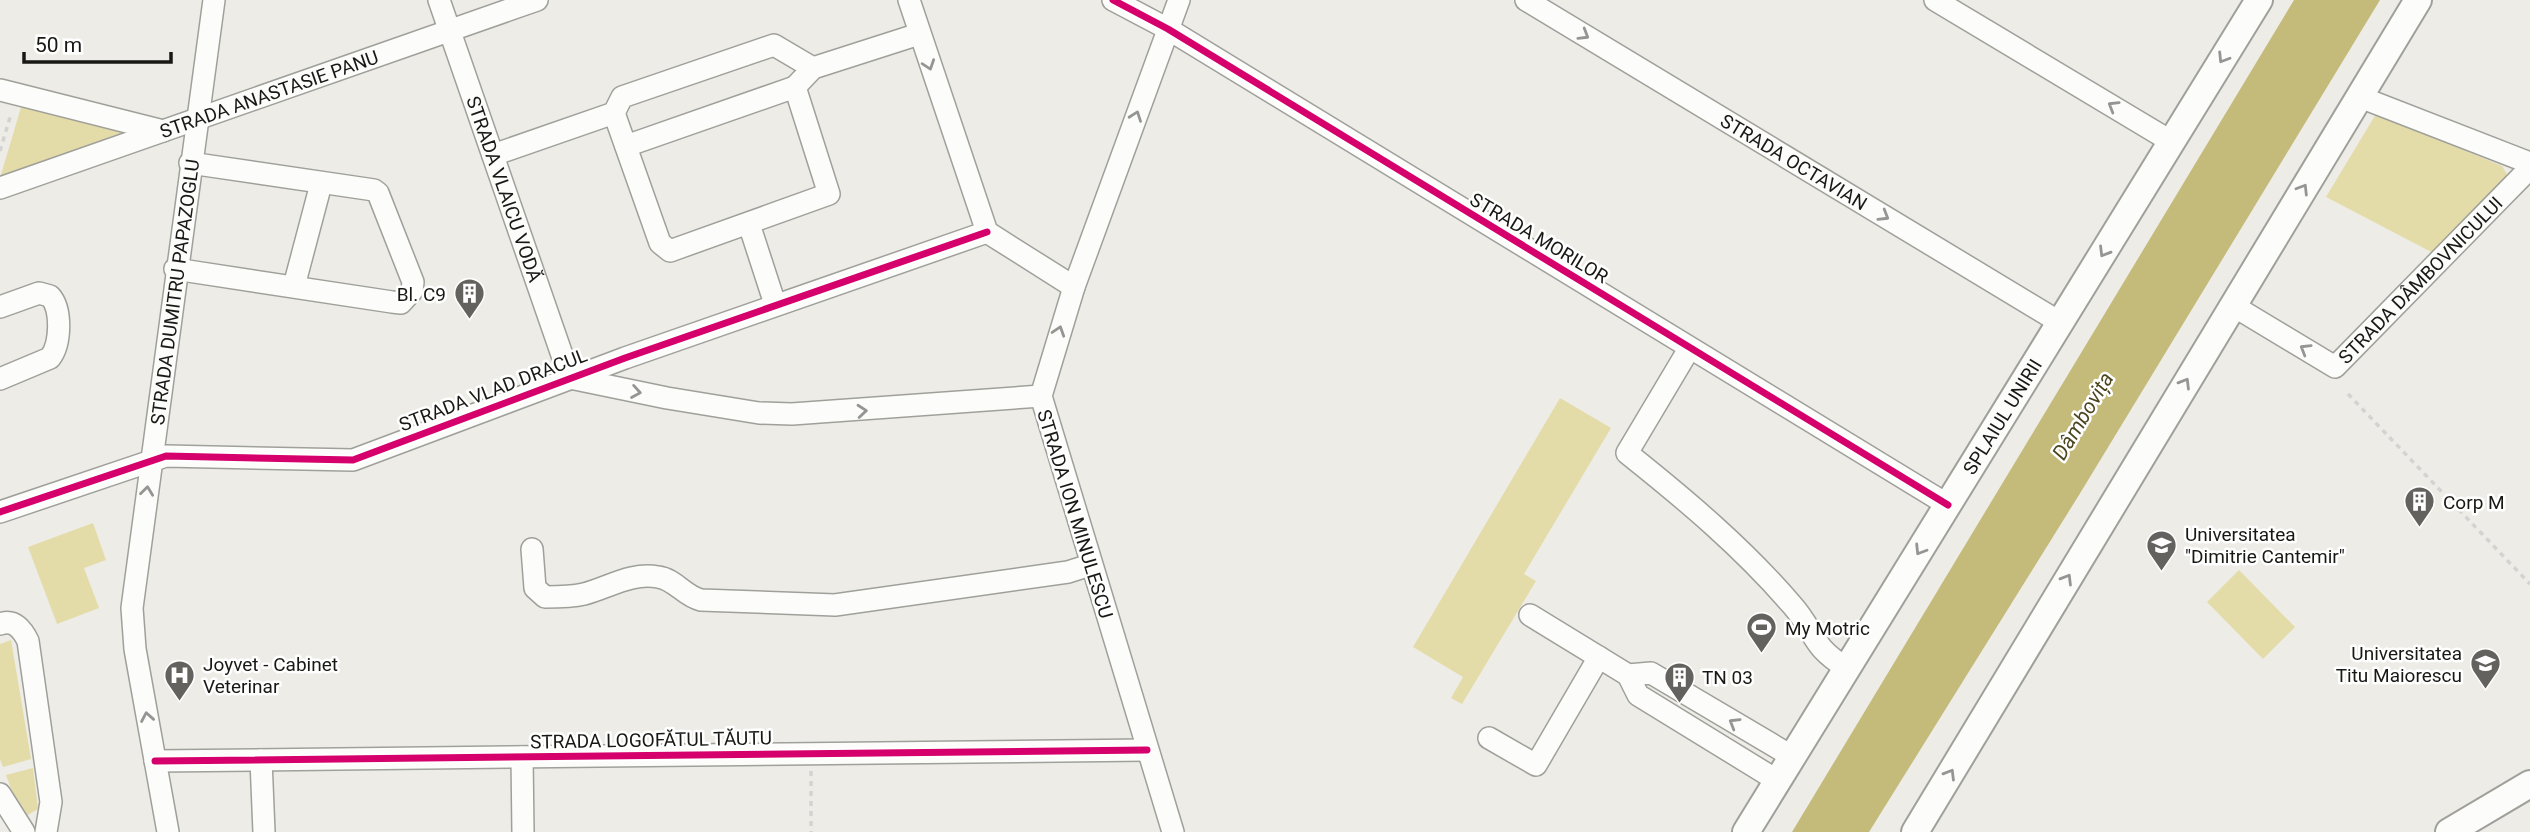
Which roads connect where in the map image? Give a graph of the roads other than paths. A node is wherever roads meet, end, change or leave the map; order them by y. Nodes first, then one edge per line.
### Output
1 (214, 0) edge
2 (439, 0) edge
3 (537, 0) edge
4 (909, 0) edge
5 (1113, 0) edge
6 (1179, 0) edge
7 (1526, 0) edge
8 (1935, 0) edge
9 (2259, 0) edge
10 (2418, 0) edge
11 (1168, 29) junction
12 (449, 31) junction
13 (919, 34) junction
14 (813, 68) junction
15 (795, 87) junction
16 (8, 92) edge
17 (2360, 97) junction
18 (614, 113) junction
19 (196, 119) junction
20 (163, 131) junction
21 (2172, 142) junction
22 (626, 146) junction
23 (493, 155) junction
24 (190, 163) junction
25 (2530, 165) edge
26 (321, 184) junction
27 (0, 188) edge
28 (749, 224) junction
29 (987, 232) junction
30 (175, 269) junction
31 (294, 286) junction
32 (1074, 287) junction
33 (775, 304) junction
34 (2232, 305) junction
35 (0, 306) edge
36 (2061, 323) junction
37 (1689, 349) junction
38 (570, 378) junction
39 (0, 379) edge
40 (1041, 396) junction
41 (151, 460) junction
42 (1948, 505) junction
43 (0, 512) edge
44 (532, 549) dead end
45 (1090, 565) junction
46 (1530, 615) dead end
47 (0, 624) edge
48 (1599, 657) junction
49 (1847, 668) junction
50 (1628, 675) junction
51 (1489, 738) dead end
52 (1147, 750) junction
53 (522, 757) junction
54 (1793, 757) junction
55 (261, 760) junction
56 (155, 761) junction
57 (1778, 781) junction
58 (2530, 784) edge
59 (0, 794) edge
60 (24, 832) edge
61 (46, 832) edge
62 (168, 832) edge
63 (264, 832) edge
64 (523, 832) edge
65 (1173, 832) edge
66 (1746, 832) edge
67 (1915, 832) edge
68 (2449, 832) edge

1 - 19 street, STRADA DUMITRU PAPAZOGLU
2 - 12 street, STRADA VLAICU VODĂ
3 - 12 street, STRADA ANASTASIE PANU
4 - 13 street
5 - 11 street, STRADA MORILOR
6 - 11 street, STRADA ION MINULESCU
7 -> 36 street, STRADA OCTAVIAN
21 -> 8 street
9 -> 21 main road, SPLAIUL UNIRII
10 - 17 main road
32 -> 11 street, STRADA ION MINULESCU
11 - 37 street, STRADA MORILOR
12 - 19 street, STRADA ANASTASIE PANU
12 - 23 street, STRADA VLAICU VODĂ
13 - 14 street
13 -> 29 street
14 - 15 street
14 - 18 street
15 - 22 street
15 - 28 street
16 - 20 street
17 - 25 street
34 -> 17 main road
18 - 22 street
18 - 23 street
19 - 20 street, STRADA ANASTASIE PANU
19 - 24 street, STRADA DUMITRU PAPAZOGLU
20 - 27 street, STRADA ANASTASIE PANU
21 -> 36 main road, SPLAIUL UNIRII
22 - 28 street
23 - 38 street, STRADA VLAICU VODĂ
24 - 26 street
24 - 30 street, STRADA DUMITRU PAPAZOGLU
25 -> 34 street, STRADA DÂMBOVNICULUI
26 - 31 street
26 - 31 street
28 - 33 street
29 - 32 street
29 - 33 street, STRADA VLAD DRACUL
30 - 31 street
30 - 41 street, STRADA DUMITRU PAPAZOGLU
40 -> 32 street, STRADA ION MINULESCU
33 - 38 street, STRADA VLAD DRACUL
67 -> 34 main road
35 - 39 street
36 - 42 main road, SPLAIUL UNIRII
37 - 42 street, STRADA MORILOR
37 - 49 street
38 -> 40 street, STRADA VLAD DRACUL
38 - 41 street, STRADA VLAD DRACUL
40 - 45 street, STRADA ION MINULESCU
41 - 43 street, STRADA VLAD DRACUL
56 -> 41 street, STRADA DUMITRU PAPAZOGLU
42 -> 49 main road, SPLAIUL UNIRII
44 - 45 street
45 - 52 street, STRADA ION MINULESCU
46 - 48 street
47 - 61 street
48 - 50 street
48 - 51 street
49 - 54 main road, SPLAIUL UNIRII
54 -> 50 street
50 - 57 street
52 - 53 street, STRADA LOGOFĂTUL TĂUTU
52 - 65 street, STRADA ION MINULESCU
53 - 55 street, STRADA LOGOFĂTUL TĂUTU
53 - 64 street
54 - 57 main road, SPLAIUL UNIRII
55 - 56 street, STRADA LOGOFĂTUL TĂUTU
55 - 63 street
56 - 62 street, STRADA DUMITRU PAPAZOGLU
57 - 66 main road, SPLAIUL UNIRII
58 - 68 main road
59 - 60 street

